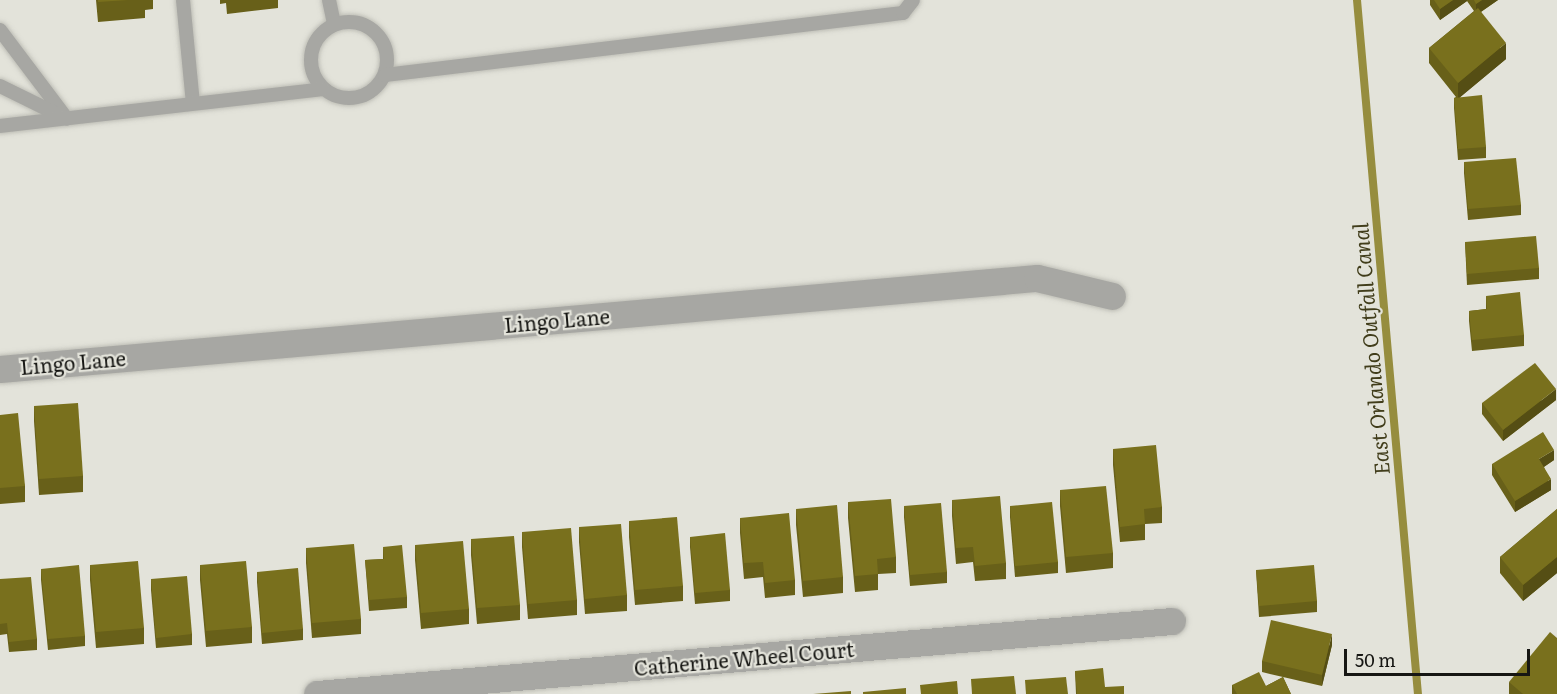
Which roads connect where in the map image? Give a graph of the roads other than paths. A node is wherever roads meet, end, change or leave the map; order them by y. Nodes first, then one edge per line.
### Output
1 (183, 0) edge
2 (329, 0) edge
3 (913, 0) edge
4 (334, 24) junction
5 (0, 30) edge
6 (385, 75) junction
7 (0, 86) edge
8 (323, 89) junction
9 (192, 103) junction
10 (67, 119) junction
11 (0, 126) edge
12 (1112, 296) dead end
13 (0, 369) edge
14 (1172, 621) dead end
15 (317, 694) edge

1 - 9 lane
2 - 4 lane
3 - 6 lane
4 - 6 lane
4 - 8 lane
5 - 10 lane
6 - 8 lane
7 - 10 lane
8 - 9 lane
9 - 10 lane
10 - 11 lane
12 - 13 street, Lingo Lane
14 - 15 street, Catherine Wheel Court

